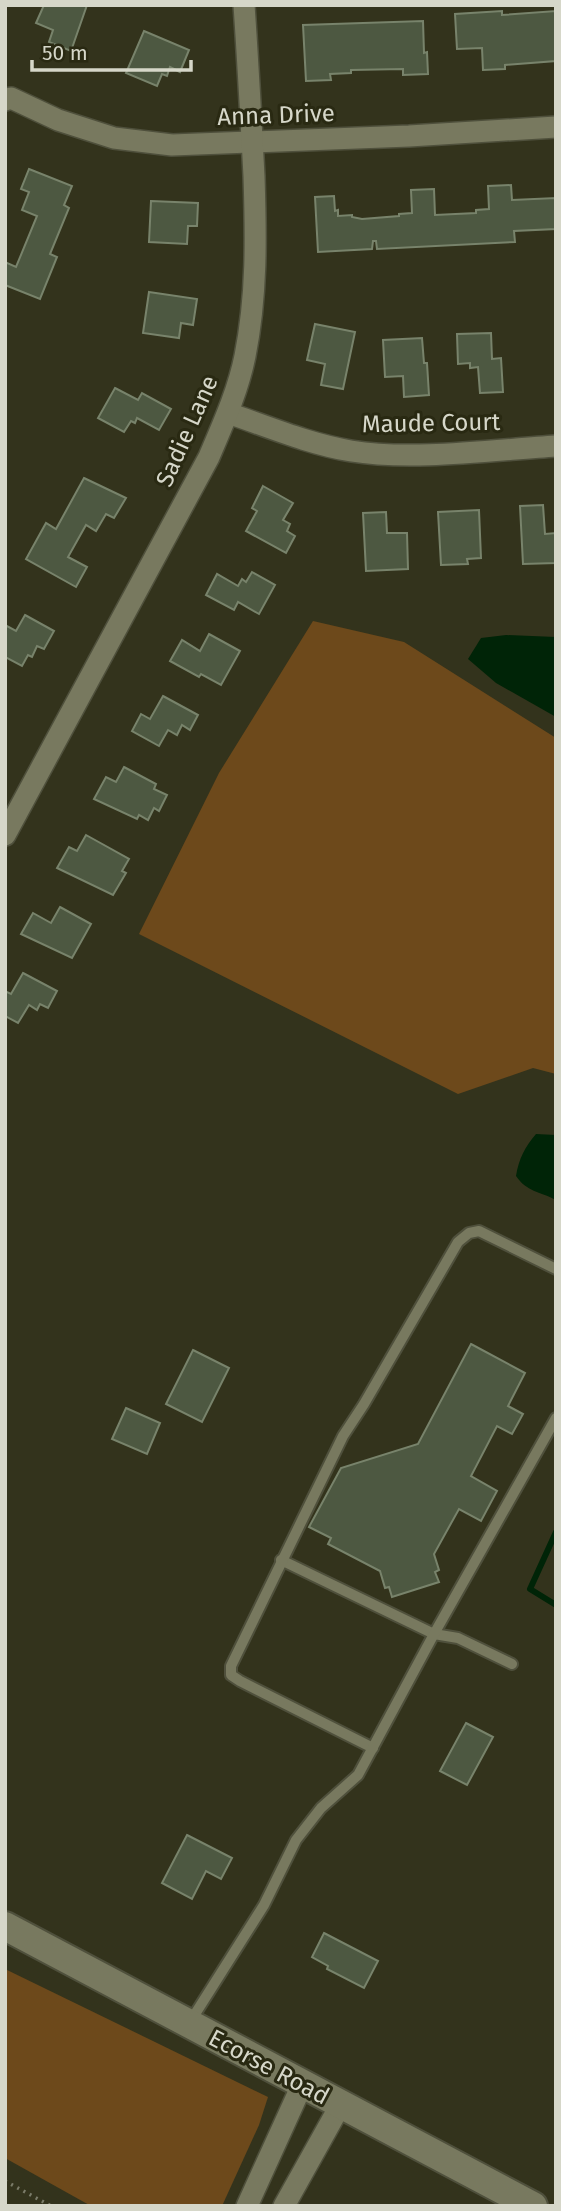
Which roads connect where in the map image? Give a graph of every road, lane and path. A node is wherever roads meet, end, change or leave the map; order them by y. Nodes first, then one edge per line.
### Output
1 (244, 5) edge
2 (5, 100) edge
3 (556, 127) edge
4 (252, 143) junction
5 (228, 413) junction
6 (556, 446) edge
7 (5, 835) edge
8 (556, 1269) edge
9 (556, 1418) edge
10 (281, 1560) junction
11 (434, 1634) junction
12 (512, 1664) dead end
13 (373, 1748) junction
14 (5, 1926) edge
15 (188, 2025) junction
16 (302, 2085) junction
17 (341, 2104) junction
18 (5, 2181) edge
19 (51, 2206) edge
20 (247, 2206) edge
21 (284, 2206) edge
22 (533, 2206) edge

1 - 4 street, Sadie Lane
2 - 4 street, Anna Drive
3 - 4 street, Anna Drive
4 - 5 street, Sadie Lane
5 - 6 street, Maude Court
5 - 7 street, Sadie Lane
8 - 10 lane
9 - 11 lane
10 - 11 lane
10 - 13 lane
11 - 12 lane
11 - 13 lane
13 - 15 lane
14 - 15 main road, Ecorse Road
15 - 16 main road, Ecorse Road
16 - 17 main road, Ecorse Road
16 - 20 street
17 - 21 street
17 - 22 main road, Ecorse Road
18 - 19 path

